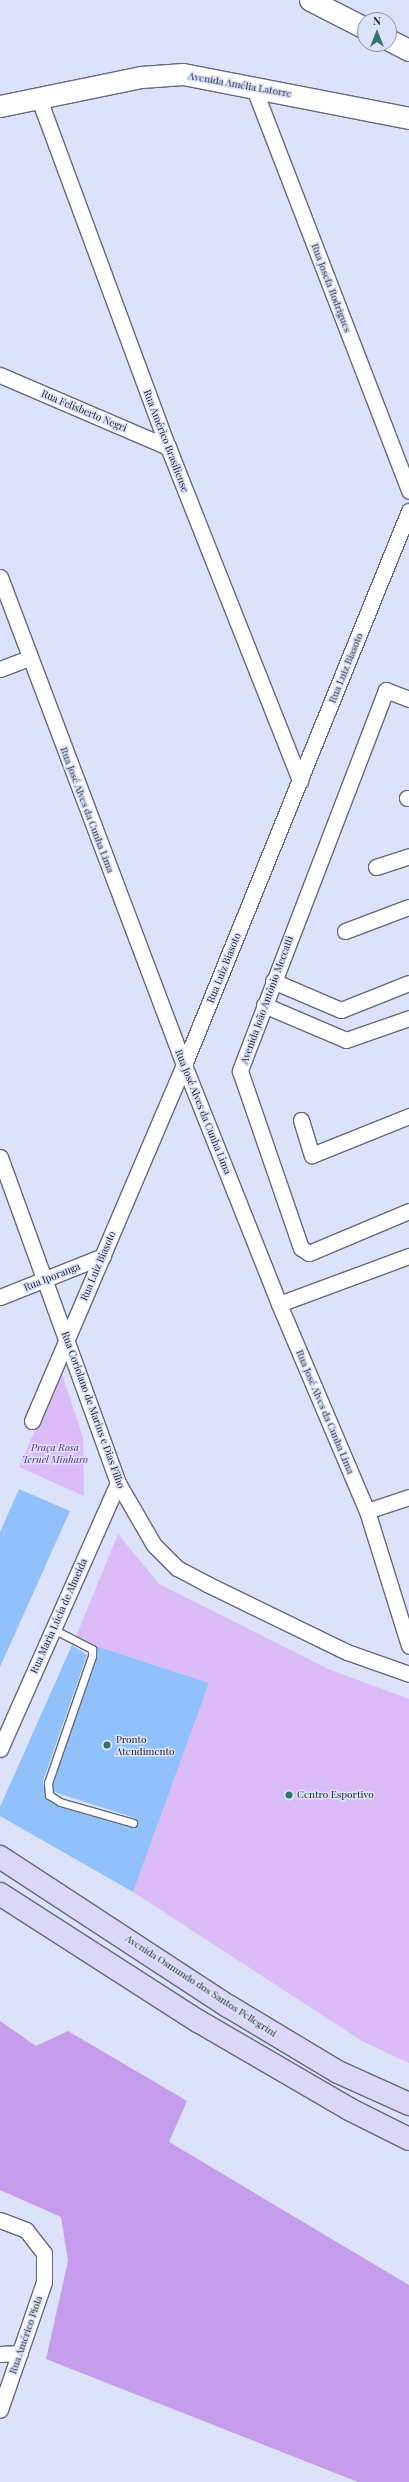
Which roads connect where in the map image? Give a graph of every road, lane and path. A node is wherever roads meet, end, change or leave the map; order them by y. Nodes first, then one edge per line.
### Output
1 (310, 0) edge
2 (357, 24) edge
3 (397, 44) edge
4 (409, 50) edge
5 (253, 86) junction
6 (39, 99) junction
7 (0, 106) edge
8 (409, 118) edge
9 (0, 375) edge
10 (168, 447) junction
11 (409, 491) edge
12 (409, 512) edge
13 (0, 577) edge
14 (29, 658) junction
15 (0, 669) edge
16 (409, 698) edge
17 (300, 781) junction
18 (409, 856) edge
19 (376, 867) dead end
20 (409, 907) edge
21 (345, 931) dead end
22 (273, 981) junction
23 (409, 983) edge
24 (264, 1005) junction
25 (409, 1018) edge
26 (184, 1065) junction
27 (409, 1116) edge
28 (301, 1120) dead end
29 (0, 1157) edge
30 (409, 1211) edge
31 (103, 1256) junction
32 (409, 1256) edge
33 (46, 1280) junction
34 (0, 1297) edge
35 (279, 1304) junction
36 (68, 1338) junction
37 (32, 1421) dead end
38 (118, 1483) junction
39 (409, 1497) edge
40 (367, 1511) junction
41 (53, 1629) junction
42 (409, 1646) edge
43 (409, 1674) edge
44 (0, 1749) edge
45 (133, 1823) dead end
46 (0, 1857) edge
47 (0, 1894) edge
48 (101, 1962) junction
49 (164, 1963) junction
50 (409, 2104) edge
51 (409, 2139) edge
52 (0, 2220) edge
53 (20, 2353) junction
54 (0, 2354) edge
55 (0, 2410) edge

1 - 2 main road
3 - 4 main road
5 - 6 main road, Avenida Amélia Latorre
5 - 8 main road, Avenida Amélia Latorre
5 - 11 street, Rua Josefa Rodrigues
6 - 7 main road, Avenida Amélia Latorre
6 - 10 street, Rua Américo Brasiliense
9 - 10 street, Rua Felisberto Negri
10 - 17 street, Rua Américo Brasiliense
12 - 17 street, Rua Luiz Biasoto
13 - 14 street, Rua José Alves da Cunha Lima
14 - 15 street
14 - 26 street, Rua José Alves da Cunha Lima
16 - 22 street, Avenida João Antônio Meccatti
17 - 26 street, Rua Luiz Biasoto
18 - 19 street
20 - 21 street
22 - 23 street
22 - 24 street, Avenida João Antônio Meccatti
24 - 25 street
24 - 30 street, Avenida João Antônio Meccatti
26 - 31 street, Rua Luiz Biasoto
26 - 35 street, Rua José Alves da Cunha Lima
27 - 28 street
29 - 33 street, Rua Coriolano de Marins e Dias Filho
31 - 33 street, Rua Iporanga
31 - 36 street, Rua Luiz Biasoto
32 - 35 street
33 - 34 street, Rua Iporanga
33 - 36 street, Rua Coriolano de Marins e Dias Filho
35 - 40 street, Rua José Alves da Cunha Lima
36 - 37 street, Rua Luiz Biasoto
36 - 38 street, Rua Coriolano de Marins e Dias Filho
38 - 41 street, Rua Maria Lúcia de Almeida
38 - 43 street, Rua Coriolano de Marins e Dias Filho
39 - 40 street
40 - 42 street, Rua José Alves da Cunha Lima
41 - 44 street, Rua Maria Lúcia de Almeida
41 - 45 lane
46 - 49 main road, Avenida Osmundo dos Santos Pellegrini
47 - 48 main road
48 - 49 main road
48 - 51 main road
49 - 50 main road, Avenida Osmundo dos Santos Pellegrini
52 - 53 street, Rua Américo Piola
53 - 54 street
53 - 55 street, Rua Américo Piola

